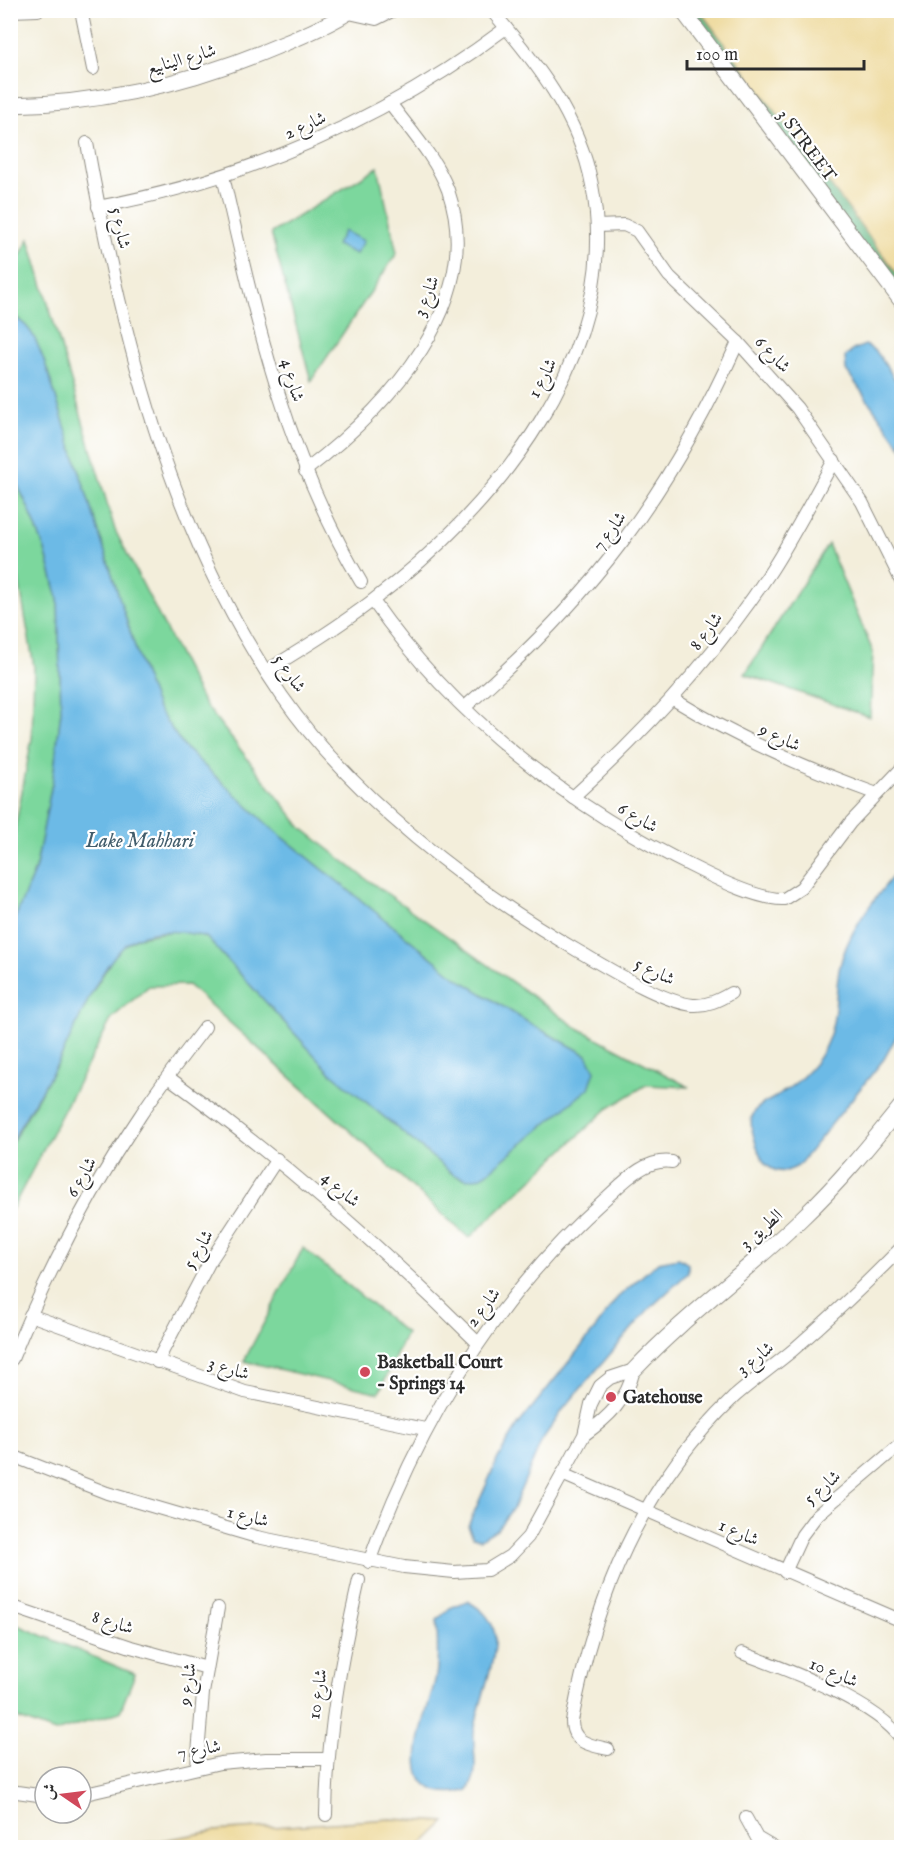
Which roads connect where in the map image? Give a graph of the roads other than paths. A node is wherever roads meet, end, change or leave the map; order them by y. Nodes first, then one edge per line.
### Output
1 (38, 10) edge
2 (81, 10) edge
3 (393, 10) edge
4 (491, 10) edge
5 (682, 10) edge
6 (10, 11) edge
7 (350, 12) edge
8 (506, 28) junction
9 (93, 69) dead end
10 (390, 103) junction
11 (10, 105) edge
12 (87, 143) dead end
13 (223, 176) junction
14 (98, 207) junction
15 (597, 225) junction
16 (902, 302) edge
17 (738, 342) junction
18 (834, 460) junction
19 (305, 471) junction
20 (361, 582) dead end
21 (902, 582) edge
22 (373, 601) junction
23 (266, 671) junction
24 (673, 699) junction
25 (465, 707) junction
26 (902, 768) edge
27 (877, 794) junction
28 (573, 797) junction
29 (731, 993) dead end
30 (205, 1027) dead end
31 (168, 1077) junction
32 (902, 1105) edge
33 (277, 1159) junction
34 (672, 1162) dead end
35 (902, 1247) edge
36 (30, 1315) junction
37 (478, 1343) junction
38 (12, 1359) edge
39 (157, 1362) junction
40 (634, 1370) junction
41 (425, 1429) junction
42 (584, 1435) junction
43 (902, 1443) edge
44 (10, 1455) edge
45 (562, 1474) junction
46 (645, 1510) junction
47 (369, 1562) junction
48 (785, 1572) junction
49 (359, 1580) dead end
50 (10, 1606) edge
51 (218, 1608) dead end
52 (902, 1621) edge
53 (742, 1653) dead end
54 (207, 1668) junction
55 (902, 1740) edge
56 (608, 1749) dead end
57 (327, 1760) junction
58 (197, 1766) junction
59 (10, 1791) edge
60 (93, 1792) edge
61 (33, 1794) edge
62 (326, 1815) dead end
63 (746, 1818) dead end
64 (774, 1848) edge

1 - 6 street
2 - 9 street
3 - 7 street
4 - 8 street, شارع 1
5 - 16 street, 3 STREET
7 - 11 street, شارع الينابيع
8 - 10 street, شارع 2
8 - 15 street, شارع 1
10 - 13 street, شارع 2
10 - 19 street, شارع 3
12 - 14 street, شارع 5
13 - 14 street, شارع 2
13 - 19 street, شارع 4
14 - 23 street, شارع 5
15 - 17 street, شارع 6
15 - 22 street, شارع 1
17 - 18 street, شارع 6
17 - 25 street, شارع 7
18 - 21 street, شارع 6
18 - 24 street, شارع 8
19 - 20 street, شارع 4
22 - 23 street, شارع 1
22 - 25 street, شارع 6
23 - 29 street, شارع 5
24 - 27 street, شارع 9
24 - 28 street, شارع 8
25 - 28 street, شارع 6
26 - 27 street, شارع 6
27 - 28 street, شارع 6
30 - 31 street, شارع 6
31 - 33 street, شارع 4
31 - 36 street, شارع 6
32 - 40 street, 3 الطريق
33 - 37 street, شارع 4
33 - 39 street, شارع 5
34 - 37 street, شارع 2
35 - 46 street, شارع 3
36 - 38 street, شارع 6
36 - 39 street, شارع 3
37 - 41 street, شارع 2
39 - 41 street, شارع 3
40 - 42 street, 3 الطريق
40 - 42 street, 3 الطريق
41 - 47 street, شارع 2
42 - 45 street
43 - 48 street, شارع 5
44 - 47 street, شارع 1
45 - 46 street, شارع 1
45 - 47 street, شارع 1
46 - 48 street, شارع 1
46 - 56 street
48 - 52 street, شارع 1
49 - 57 street, شارع 10
50 - 54 street, شارع 8
51 - 54 street, شارع 9
53 - 55 street, شارع 10
54 - 58 street, شارع 9
57 - 58 street, شارع 7
57 - 62 street, شارع 10
58 - 60 street, شارع 7
59 - 61 street
63 - 64 street

